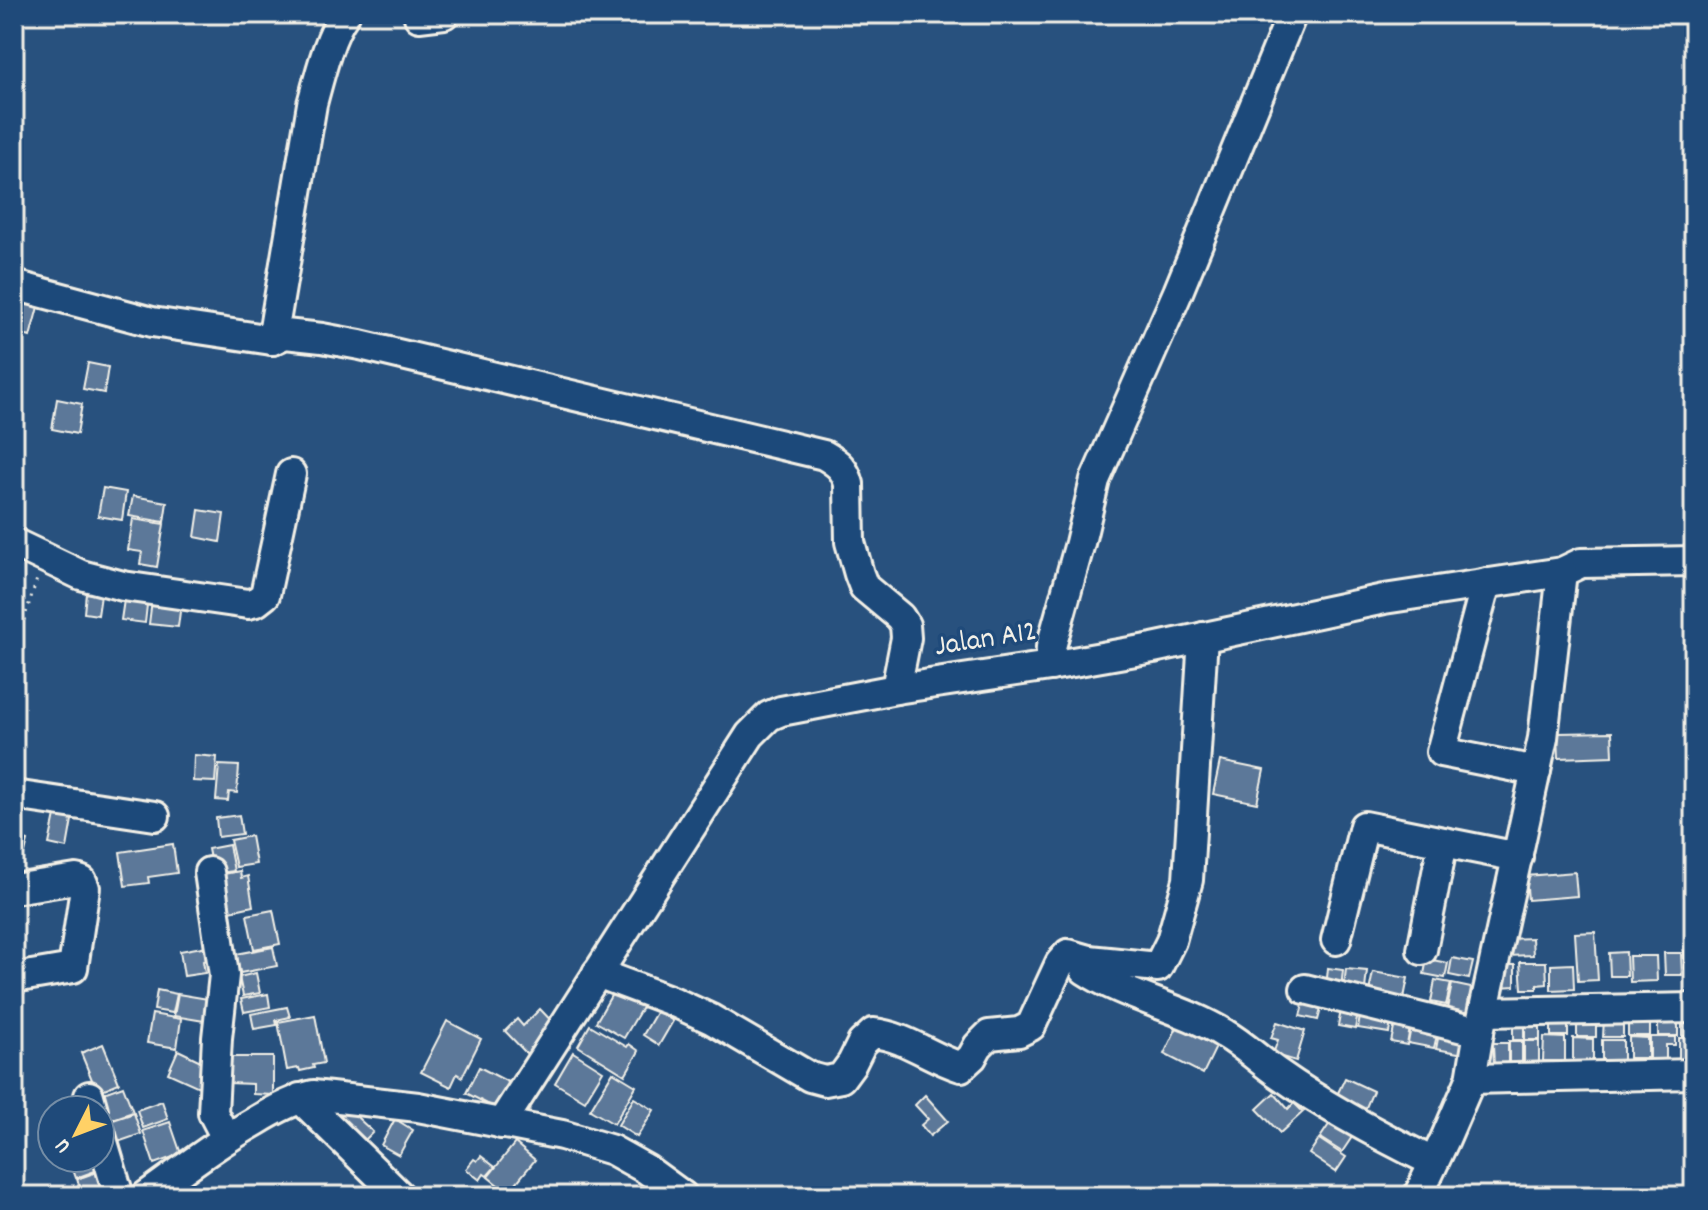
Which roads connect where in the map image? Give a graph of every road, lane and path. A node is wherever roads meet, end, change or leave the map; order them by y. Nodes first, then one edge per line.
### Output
1 (345, 14) edge
2 (1292, 14) edge
3 (14, 285) edge
4 (272, 340) junction
5 (291, 474) dead end
6 (14, 543) edge
7 (43, 556) junction
8 (1694, 561) edge
9 (1562, 572) junction
10 (1486, 583) junction
11 (1203, 637) junction
12 (14, 651) edge
13 (1050, 666) junction
14 (896, 689) junction
15 (1536, 771) junction
16 (14, 795) edge
17 (155, 816) dead end
18 (1443, 842) junction
19 (1518, 857) junction
20 (209, 872) dead end
21 (14, 889) edge
22 (1336, 940) dead end
23 (1422, 950) dead end
24 (1089, 960) junction
25 (597, 973) junction
26 (14, 978) edge
27 (1305, 989) dead end
28 (1694, 1008) edge
29 (1482, 1022) junction
30 (1694, 1074) edge
31 (1471, 1079) junction
32 (300, 1098) junction
33 (501, 1124) junction
34 (226, 1138) junction
35 (1433, 1162) junction
36 (112, 1174) edge
37 (182, 1187) edge
38 (119, 1196) edge
39 (146, 1196) edge
40 (400, 1196) edge
41 (683, 1196) edge
42 (1418, 1196) edge

1 - 4 street
2 - 13 street
3 - 4 street
4 - 14 street
5 - 7 street
6 - 7 street
7 - 12 path
8 - 9 street, Jalan A12
9 - 10 street, Jalan A12
9 - 15 street
10 - 11 street, Jalan A12
10 - 15 street
11 - 13 street, Jalan A12
11 - 24 street
13 - 14 street, Jalan A12
14 - 25 street, Jalan A12
15 - 19 street
16 - 17 street
18 - 19 street
18 - 22 street
18 - 23 street
19 - 29 street
20 - 34 street
21 - 26 street
24 - 25 street
24 - 35 street
25 - 33 street, Jalan A12
27 - 29 street
28 - 29 street
29 - 31 street
30 - 31 street
31 - 35 street
32 - 33 street
32 - 34 street
32 - 40 street
33 - 41 street
34 - 37 street
35 - 42 street
36 - 38 street
37 - 39 street

